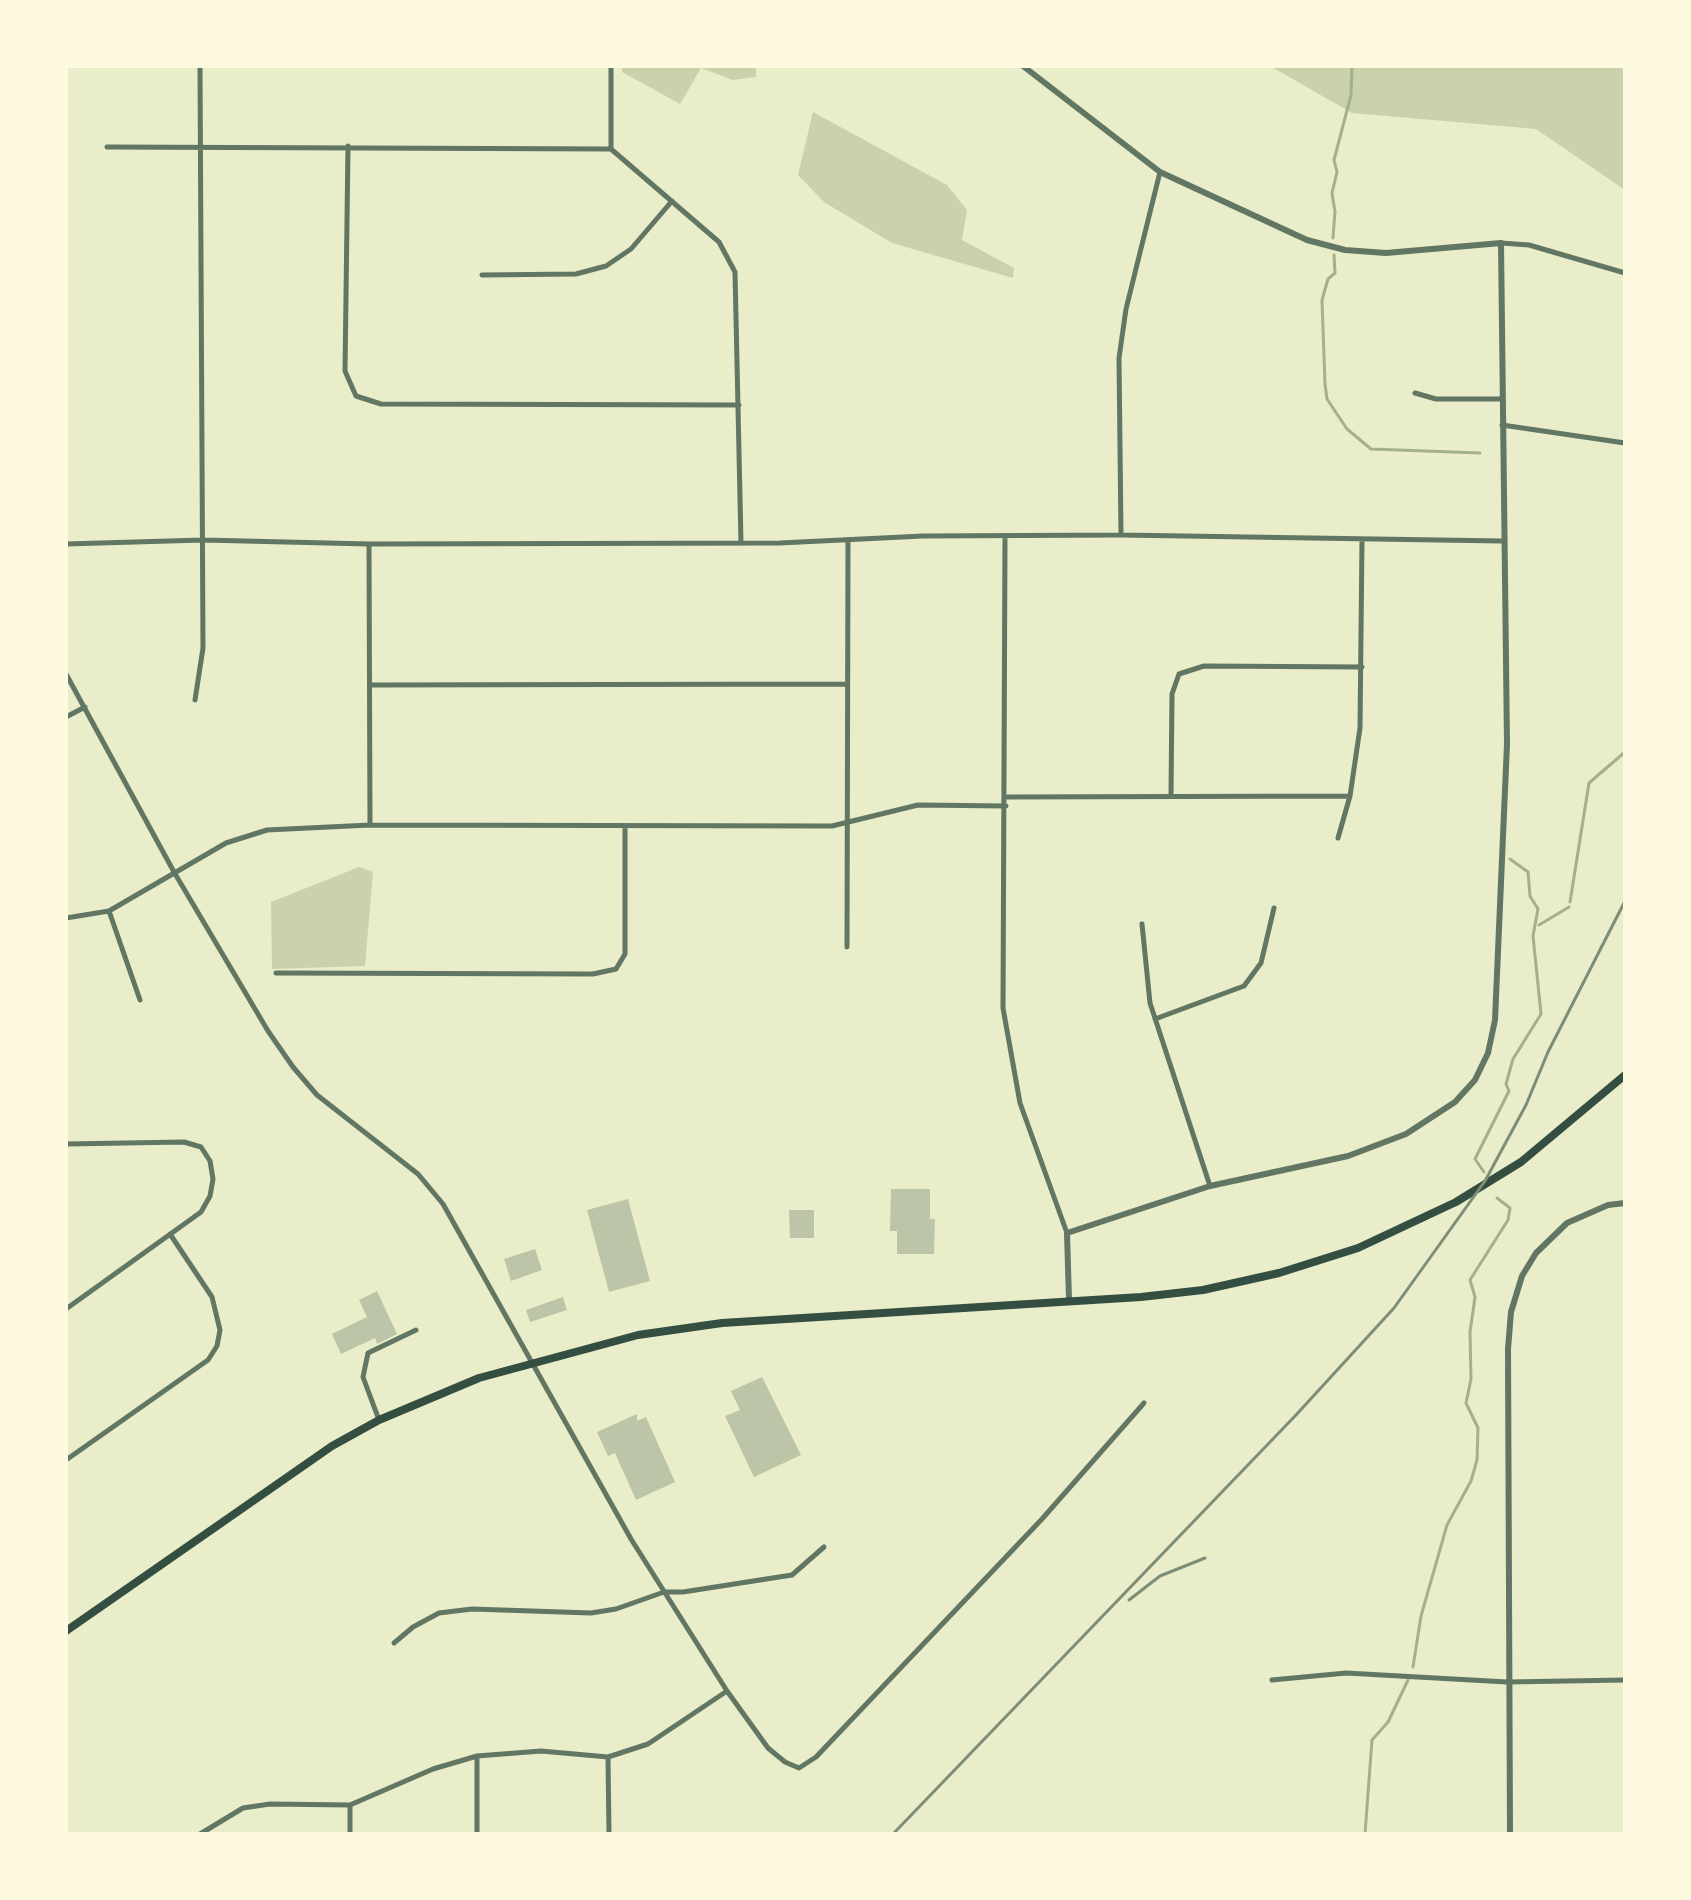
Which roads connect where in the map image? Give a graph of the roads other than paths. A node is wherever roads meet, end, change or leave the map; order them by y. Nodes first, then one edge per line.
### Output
1 (200, 66) edge
2 (611, 66) edge
3 (1023, 66) edge
4 (348, 146) junction
5 (107, 147) dead end
6 (199, 147) junction
7 (611, 149) junction
8 (1160, 172) junction
9 (672, 201) junction
10 (1501, 243) junction
11 (1625, 273) edge
12 (482, 275) dead end
13 (1415, 393) dead end
14 (1501, 399) junction
15 (739, 405) junction
16 (1502, 425) junction
17 (1625, 443) edge
18 (1121, 535) junction
19 (1005, 537) junction
20 (1362, 539) junction
21 (203, 540) junction
22 (1502, 541) junction
23 (848, 542) junction
24 (741, 543) junction
25 (66, 544) edge
26 (369, 544) junction
27 (1362, 667) junction
28 (66, 674) edge
29 (847, 684) junction
30 (370, 685) junction
31 (195, 700) dead end
32 (85, 707) junction
33 (66, 717) edge
34 (1171, 795) junction
35 (1350, 796) junction
36 (1006, 797) junction
37 (1006, 806) junction
38 (848, 822) junction
39 (370, 825) junction
40 (625, 828) junction
41 (1338, 838) dead end
42 (174, 872) junction
43 (1274, 908) dead end
44 (109, 911) junction
45 (66, 918) edge
46 (1142, 924) dead end
47 (847, 947) dead end
48 (276, 973) dead end
49 (140, 1000) dead end
50 (1155, 1019) junction
51 (1625, 1075) edge
52 (66, 1144) edge
53 (1210, 1186) junction
54 (1625, 1203) edge
55 (1067, 1233) junction
56 (170, 1234) junction
57 (1069, 1300) junction
58 (66, 1309) edge
59 (416, 1330) dead end
60 (533, 1363) junction
61 (1144, 1403) dead end
62 (379, 1420) junction
63 (66, 1460) edge
64 (824, 1547) dead end
65 (664, 1592) junction
66 (66, 1631) edge
67 (394, 1643) dead end
68 (1272, 1680) dead end
69 (1625, 1680) edge
70 (1507, 1682) junction
71 (727, 1691) junction
72 (477, 1756) junction
73 (608, 1757) junction
74 (350, 1805) junction
75 (200, 1834) edge
76 (350, 1834) edge
77 (477, 1834) edge
78 (609, 1834) edge
79 (1510, 1834) edge

1 - 6 street
2 - 7 street
3 - 8 street
4 - 6 street
4 - 7 street
4 - 15 street
5 - 6 street
6 - 21 street
7 - 9 street
8 - 10 street
8 - 18 street
9 - 12 street
9 - 15 street
10 - 11 street
10 - 14 street
13 - 14 street
14 - 16 street
15 - 24 street
16 - 17 street
16 - 22 street
18 - 19 street
18 - 20 street
19 - 23 street
19 - 36 street
20 - 22 street
20 - 27 street
21 - 25 street
21 - 26 street
21 - 31 street
22 - 53 street
23 - 24 street
23 - 29 street
24 - 26 street
26 - 30 street
27 - 34 street
27 - 35 street
28 - 32 street
29 - 30 street
29 - 38 street
30 - 39 street
32 - 33 street
32 - 42 street
34 - 35 street
34 - 36 street
35 - 41 street
36 - 37 street
37 - 38 street
37 - 55 street
38 - 40 street
38 - 47 street
39 - 40 street
39 - 42 street
40 - 48 street
42 - 44 street
42 - 60 street
43 - 50 street
44 - 45 street
44 - 49 street
46 - 50 street
50 - 53 street
51 - 57 main road
52 - 56 street
53 - 55 street
54 - 70 street
55 - 57 street
56 - 58 street
56 - 63 street
57 - 60 main road
59 - 62 street
60 - 62 main road
60 - 65 street
61 - 71 street
62 - 66 main road
64 - 65 street
65 - 67 street
65 - 71 street
68 - 70 street
69 - 70 street
70 - 79 street
71 - 73 street
72 - 73 street
72 - 74 street
72 - 77 street
73 - 78 street
74 - 75 street
74 - 76 street

